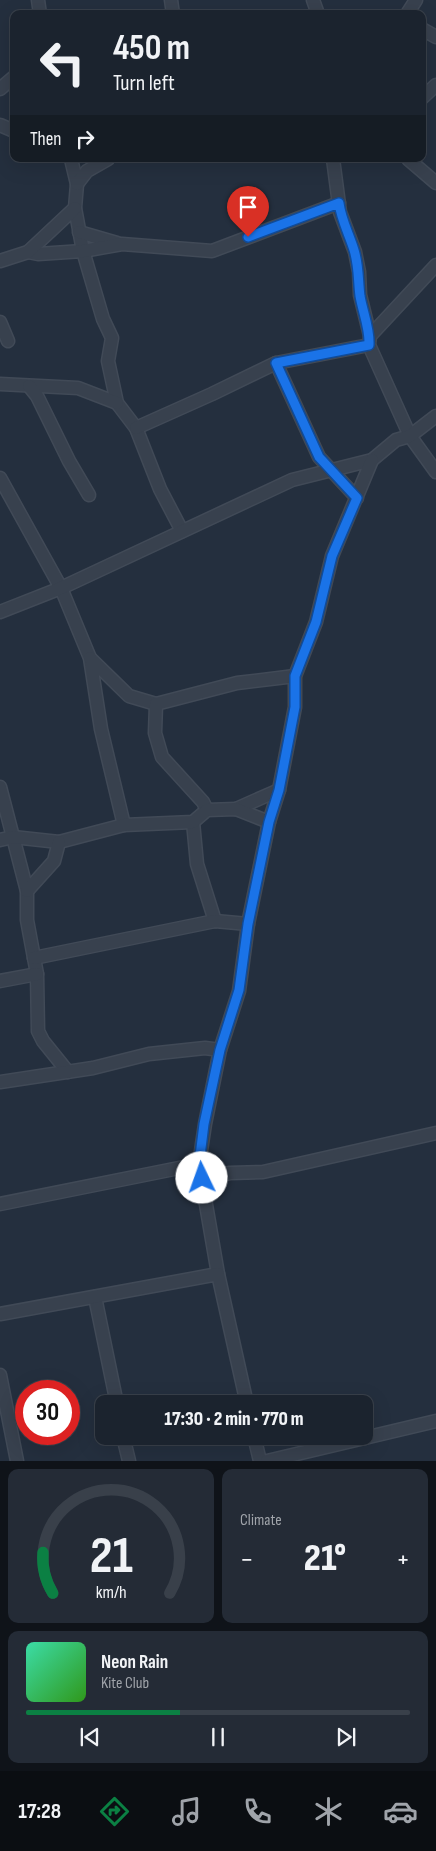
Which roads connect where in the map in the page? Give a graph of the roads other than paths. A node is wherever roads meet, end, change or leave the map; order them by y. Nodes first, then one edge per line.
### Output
1 (10, 80) edge
2 (436, 85) edge
3 (0, 89) edge
4 (426, 94) edge
5 (72, 162) edge
6 (102, 162) edge
7 (333, 162) edge
8 (412, 162) edge
9 (436, 183) edge
10 (77, 184) junction
11 (339, 203) junction
12 (76, 208) junction
13 (79, 232) junction
14 (122, 244) junction
15 (83, 251) junction
16 (28, 252) junction
17 (0, 261) edge
18 (436, 265) edge
19 (0, 322) edge
20 (8, 341) dead end
21 (370, 341) junction
22 (276, 363) junction
23 (0, 384) edge
24 (29, 386) junction
25 (116, 403) junction
26 (436, 416) edge
27 (136, 428) junction
28 (410, 436) junction
29 (372, 460) junction
30 (332, 471) junction
31 (436, 472) edge
32 (0, 478) edge
33 (89, 495) dead end
34 (357, 498) junction
35 (182, 531) junction
36 (62, 588) junction
37 (0, 612) edge
38 (90, 658) junction
39 (295, 676) junction
40 (156, 704) junction
41 (0, 787) edge
42 (279, 790) junction
43 (236, 809) junction
44 (207, 810) junction
45 (193, 822) junction
46 (269, 822) junction
47 (124, 825) junction
48 (13, 837) junction
49 (0, 840) edge
50 (59, 842) junction
51 (27, 891) junction
52 (215, 921) junction
53 (248, 924) junction
54 (34, 958) junction
55 (37, 974) junction
56 (0, 982) edge
57 (220, 1050) junction
58 (68, 1072) junction
59 (0, 1082) edge
60 (436, 1133) edge
61 (199, 1164) junction
62 (202, 1178) junction
63 (0, 1204) edge
64 (218, 1274) junction
65 (95, 1297) junction
66 (0, 1314) edge
67 (0, 1375) edge
68 (115, 1395) edge
69 (245, 1395) edge
70 (436, 1421) edge
71 (125, 1445) edge
72 (256, 1445) edge
73 (17, 1461) edge
74 (128, 1461) edge
75 (260, 1461) edge
76 (267, 1461) edge

1 - 3 street
2 - 4 street
5 - 10 street
6 - 10 street
7 - 11 street
8 - 9 street
10 - 12 street
11 - 14 street
11 - 21 street
12 - 13 street
12 - 16 street
13 - 14 street
13 - 15 street
14 - 15 street
15 - 16 street
15 - 25 street
16 - 17 street
18 - 21 street
19 - 20 street
21 - 22 street
21 - 28 street
22 - 27 street
22 - 30 street
23 - 24 street
24 - 25 street
24 - 33 street
25 - 27 street
26 - 28 street
27 - 35 street
28 - 29 street
28 - 31 street
29 - 30 street
29 - 34 street
30 - 34 street
30 - 35 street
32 - 36 street
34 - 39 street
35 - 36 street
36 - 37 street
36 - 38 street
38 - 40 street
38 - 47 street
39 - 40 street
39 - 42 street
40 - 44 street
41 - 48 street
42 - 43 street
42 - 46 street
43 - 44 street
43 - 46 street
44 - 45 street
45 - 47 street
45 - 52 street
46 - 53 street
47 - 50 street
48 - 49 street
48 - 50 street
48 - 51 street
50 - 51 street
51 - 54 street
52 - 53 street
52 - 54 street
53 - 57 street
54 - 55 street
55 - 56 street
55 - 58 street
57 - 58 street
57 - 61 street
58 - 59 street
60 - 62 street
61 - 62 street
61 - 63 street
62 - 64 street
64 - 65 street
64 - 69 street
65 - 66 street
65 - 68 street
67 - 73 street
70 - 76 street
71 - 74 street
72 - 75 street

